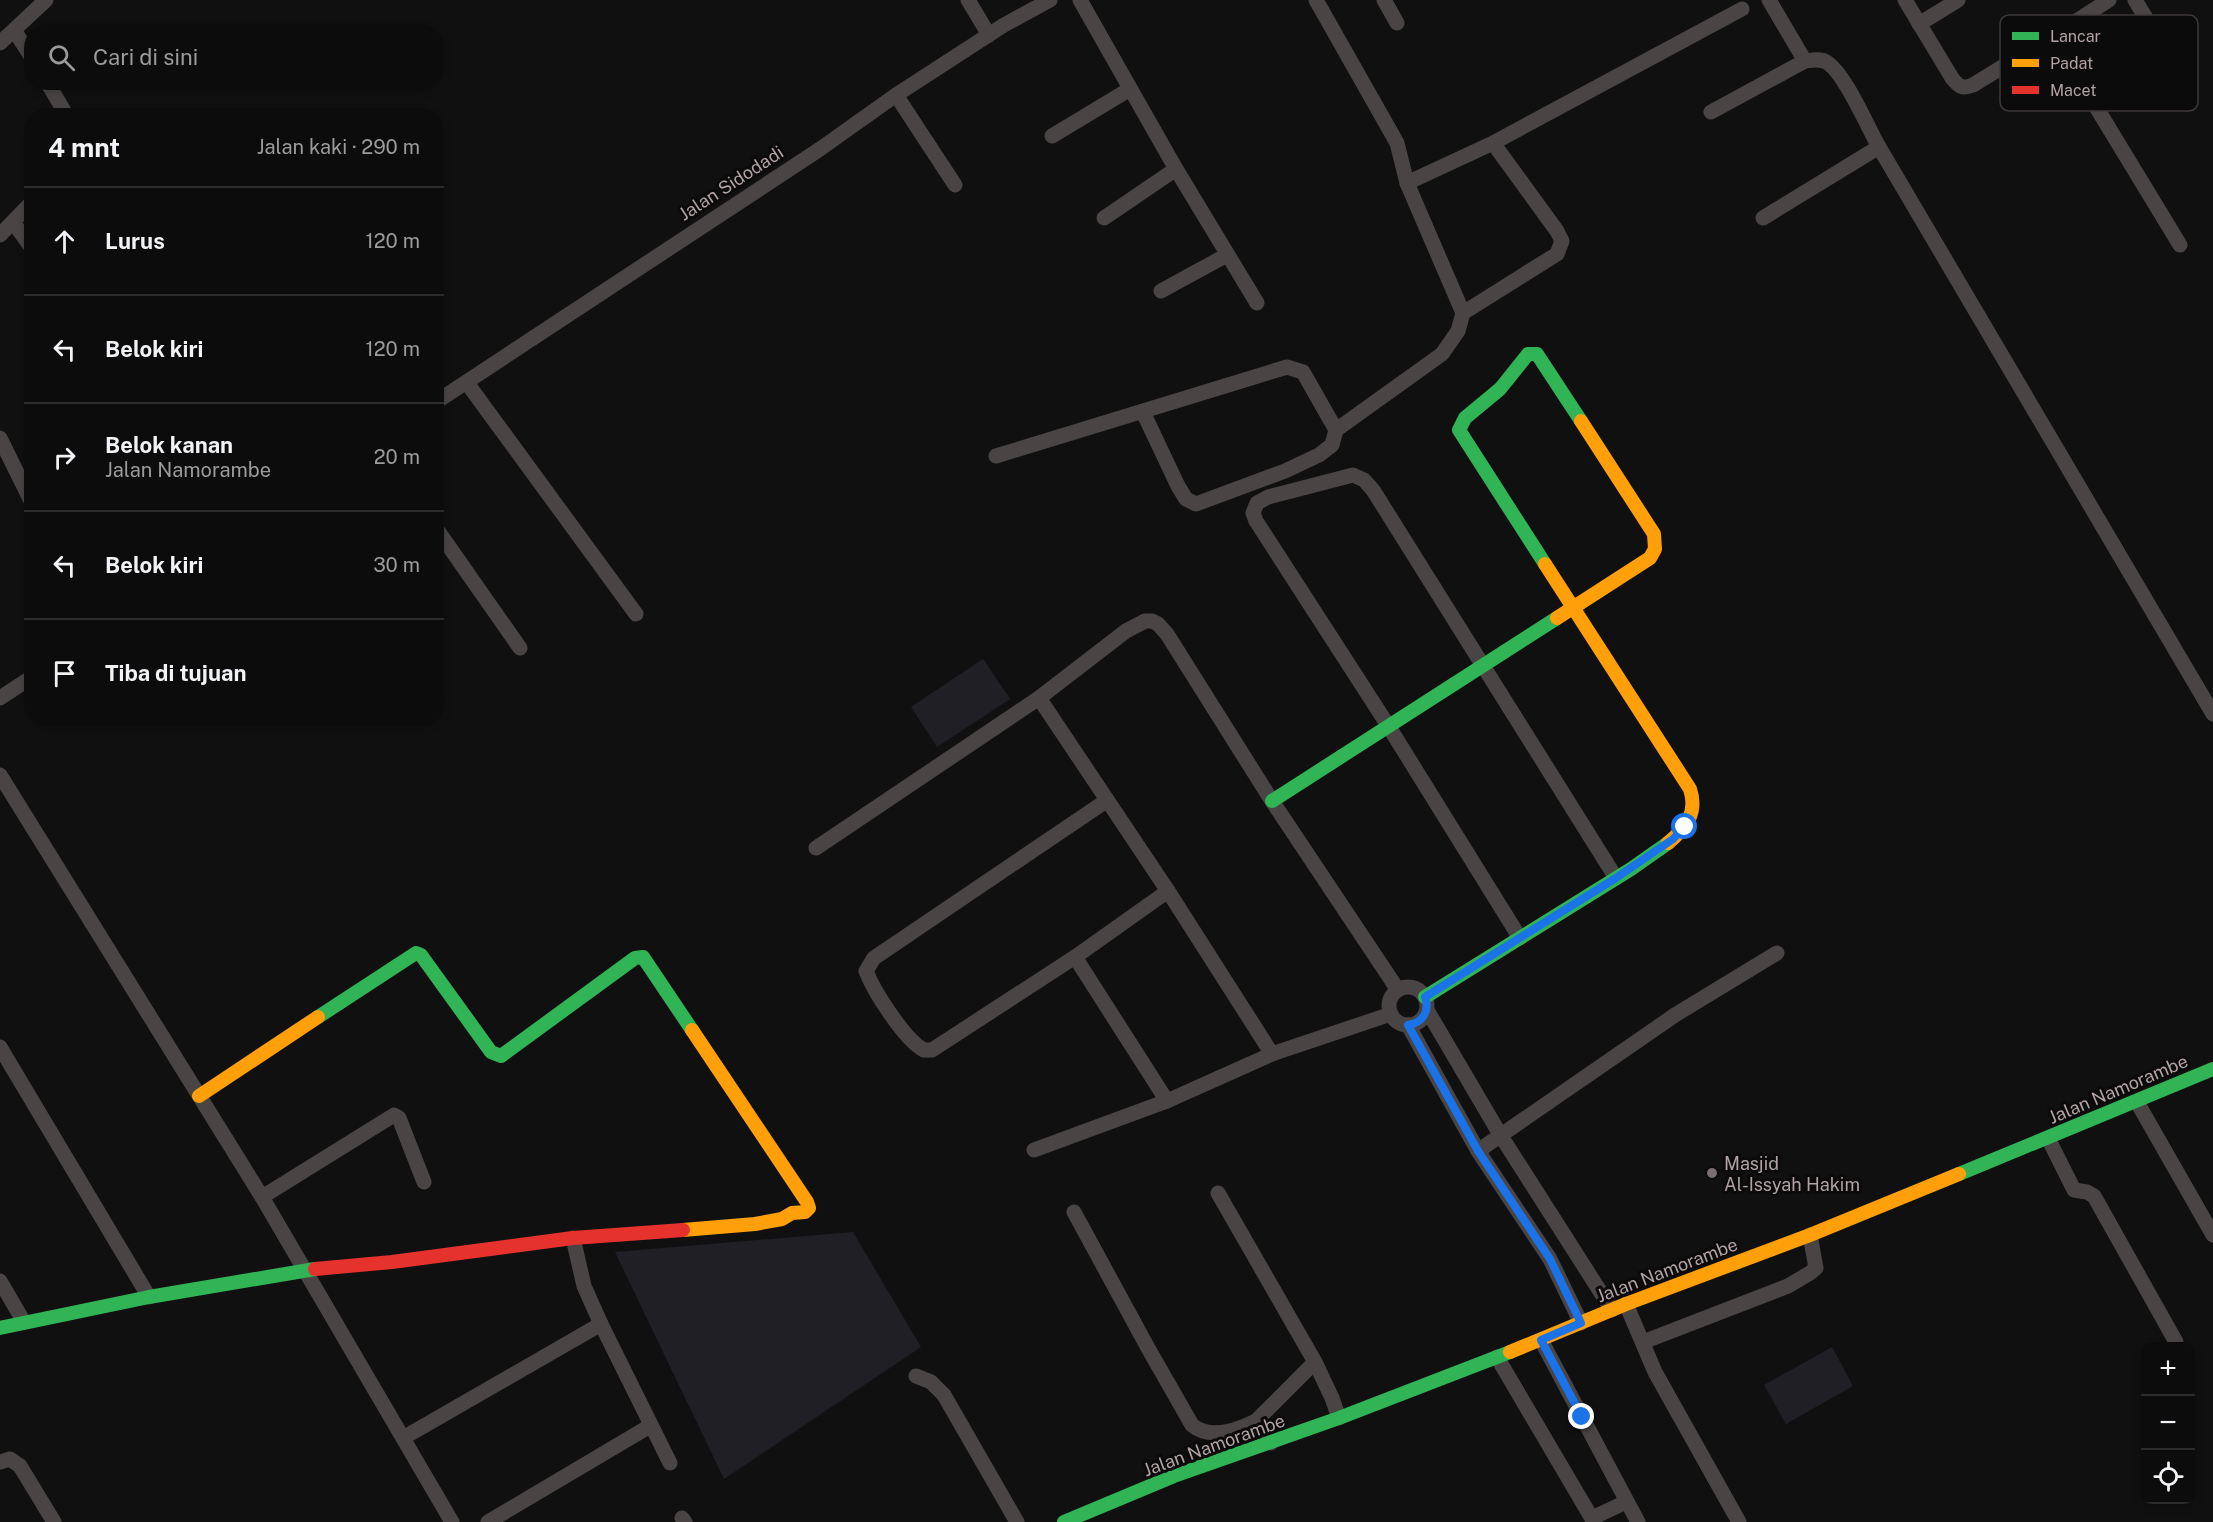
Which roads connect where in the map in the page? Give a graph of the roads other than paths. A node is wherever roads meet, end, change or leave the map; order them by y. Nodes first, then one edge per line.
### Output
1 (46, 0) edge
2 (968, 0) edge
3 (1050, 0) edge
4 (1080, 0) edge
5 (1316, 0) edge
6 (1384, 0) edge
7 (1769, 0) edge
8 (1905, 0) edge
9 (1959, 0) edge
10 (2109, 0) edge
11 (2135, 0) edge
12 (1742, 9) dead end
13 (2086, 15) edge
14 (2144, 15) edge
15 (1397, 23) dead end
16 (1919, 24) junction
17 (14, 30) junction
18 (989, 35) junction
19 (0, 43) edge
20 (24, 46) edge
21 (1805, 61) junction
22 (2000, 68) edge
23 (1130, 89) junction
24 (51, 90) edge
25 (896, 95) junction
26 (62, 108) edge
27 (2099, 111) edge
28 (1711, 112) dead end
29 (1052, 136) dead end
30 (1493, 143) junction
31 (1879, 147) junction
32 (1176, 169) junction
33 (1407, 183) junction
34 (955, 185) dead end
35 (24, 210) edge
36 (1104, 218) dead end
37 (1763, 218) dead end
38 (13, 222) junction
39 (0, 235) edge
40 (24, 237) edge
41 (2180, 245) dead end
42 (1227, 255) junction
43 (1161, 291) dead end
44 (1257, 303) dead end
45 (1463, 313) junction
46 (467, 383) junction
47 (444, 397) edge
48 (1143, 412) junction
49 (1336, 430) junction
50 (0, 438) edge
51 (996, 456) dead end
52 (24, 487) edge
53 (444, 539) edge
54 (1572, 607) junction
55 (636, 614) dead end
56 (520, 648) dead end
57 (1482, 666) junction
58 (24, 682) edge
59 (0, 698) edge
60 (1038, 698) junction
61 (2213, 714) edge
62 (1389, 727) junction
63 (0, 775) edge
64 (1107, 801) junction
65 (1272, 801) junction
66 (816, 848) dead end
67 (1616, 878) junction
68 (1168, 891) junction
69 (1520, 938) junction
70 (1777, 953) dead end
71 (1075, 957) junction
72 (1398, 990) junction
73 (1426, 1003) junction
74 (1391, 1014) junction
75 (1408, 1025) junction
76 (0, 1047) edge
77 (1272, 1054) junction
78 (2213, 1069) edge
79 (199, 1096) junction
80 (1167, 1101) junction
81 (2137, 1101) junction
82 (1501, 1136) junction
83 (2048, 1138) junction
84 (1034, 1150) dead end
85 (1478, 1151) junction
86 (424, 1182) dead end
87 (1218, 1193) dead end
88 (262, 1197) junction
89 (1074, 1212) dead end
90 (2213, 1234) edge
91 (1810, 1235) junction
92 (573, 1238) junction
93 (306, 1270) junction
94 (0, 1281) edge
95 (149, 1297) junction
96 (1619, 1307) junction
97 (24, 1322) junction
98 (1581, 1323) junction
99 (601, 1324) junction
100 (0, 1328) edge
101 (1541, 1340) junction
102 (1643, 1342) junction
103 (2176, 1342) dead end
104 (1497, 1357) junction
105 (1314, 1362) junction
106 (916, 1376) dead end
107 (1339, 1418) junction
108 (1256, 1421) junction
109 (650, 1426) junction
110 (403, 1438) junction
111 (1271, 1443) junction
112 (0, 1462) edge
113 (670, 1463) dead end
114 (1626, 1502) junction
115 (1092, 1516) edge
116 (1593, 1520) edge
117 (54, 1522) edge
118 (452, 1522) edge
119 (488, 1522) edge
120 (1017, 1522) edge
121 (1064, 1522) edge
122 (1638, 1522) edge
123 (1739, 1522) edge

1 - 17 street
2 - 18 street
3 - 18 street, Jalan Sidodadi
4 - 23 street
5 - 33 street
6 - 15 street
7 - 21 street
8 - 16 street
9 - 16 street
10 - 13 street
11 - 14 street
12 - 30 street
16 - 22 street
17 - 19 street
17 - 20 street
18 - 25 street, Jalan Sidodadi
21 - 28 street
21 - 31 street
23 - 29 street
23 - 32 street
24 - 26 street
25 - 34 street
25 - 46 street, Jalan Sidodadi
27 - 41 street
30 - 33 street
30 - 45 street
31 - 37 street
31 - 61 street
32 - 36 street
32 - 42 street
33 - 45 street
35 - 38 street
38 - 39 street
38 - 40 street
42 - 43 street
42 - 44 street
45 - 49 street
46 - 47 street, Jalan Sidodadi
46 - 55 street
48 - 49 street
48 - 49 street
48 - 51 street
50 - 52 street
53 - 56 street
54 - 54 street
54 - 57 street
54 - 67 street
57 - 62 street
57 - 62 street
57 - 67 street
58 - 59 street
60 - 64 street
60 - 65 street
60 - 66 street
62 - 65 street
62 - 69 street
63 - 79 street
64 - 68 street
64 - 71 street
65 - 72 street
67 - 69 street
68 - 71 street
68 - 77 street
69 - 73 street
70 - 82 street
71 - 80 street
72 - 73 street
72 - 74 street
73 - 75 street
73 - 82 street
74 - 75 street
74 - 77 street
75 - 85 street
76 - 95 street
77 - 80 street
78 - 81 street, Jalan Namorambe
79 - 88 street
79 - 92 street
80 - 84 street
81 - 83 street, Jalan Namorambe
81 - 90 street
82 - 85 street
82 - 96 street
83 - 91 street, Jalan Namorambe
83 - 103 street
85 - 98 street
86 - 88 street
87 - 105 street
88 - 93 street
89 - 108 street
91 - 96 street, Jalan Namorambe
91 - 102 street
92 - 93 street
92 - 99 street
93 - 95 street
93 - 110 street
94 - 97 street
95 - 97 street
96 - 98 street, Jalan Namorambe
96 - 102 street
97 - 100 street
98 - 101 street, Jalan Namorambe
99 - 109 street
99 - 110 street
101 - 104 street, Jalan Namorambe
101 - 114 street
102 - 123 street
104 - 107 street, Jalan Namorambe
104 - 116 street
105 - 107 street
105 - 108 street
106 - 120 street
107 - 111 street, Jalan Namorambe
108 - 111 street
109 - 113 street
109 - 119 street
110 - 118 street
111 - 115 street, Jalan Namorambe
112 - 117 street
114 - 116 street
114 - 122 street
115 - 121 street, Jalan Namorambe

